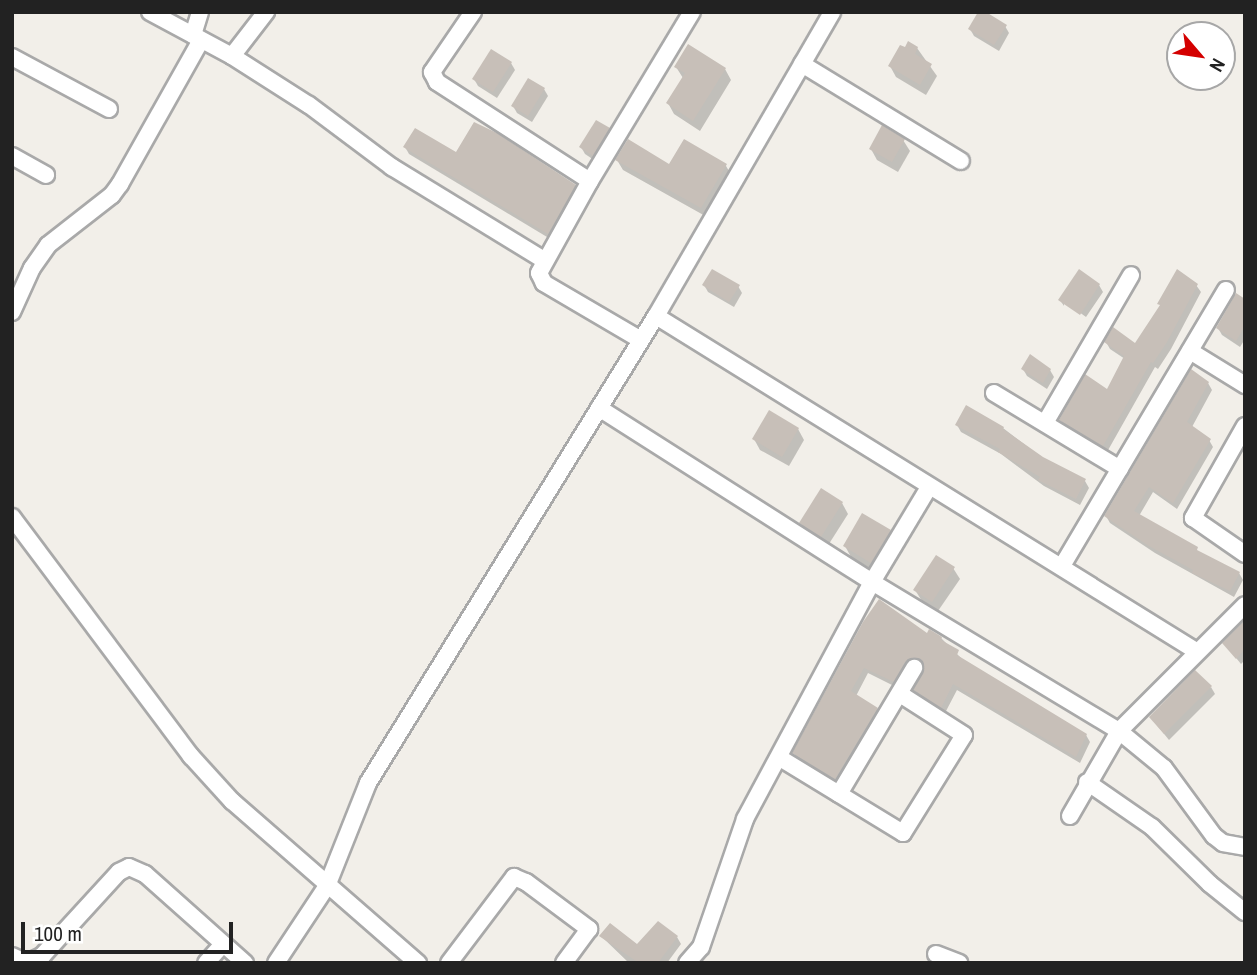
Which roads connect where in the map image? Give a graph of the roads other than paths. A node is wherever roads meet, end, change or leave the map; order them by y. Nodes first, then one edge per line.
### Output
1 (150, 12) edge
2 (200, 12) edge
3 (266, 12) edge
4 (473, 12) edge
5 (692, 12) edge
6 (832, 12) edge
7 (197, 38) junction
8 (232, 56) junction
9 (12, 57) edge
10 (802, 64) junction
11 (109, 109) dead end
12 (12, 156) edge
13 (961, 161) dead end
14 (46, 175) dead end
15 (590, 181) junction
16 (544, 260) junction
17 (1131, 275) dead end
18 (1226, 290) dead end
19 (12, 312) edge
20 (656, 316) junction
21 (641, 340) junction
22 (1190, 351) junction
23 (1245, 385) edge
24 (994, 393) dead end
25 (599, 408) junction
26 (1045, 423) junction
27 (1245, 426) edge
28 (1120, 469) junction
29 (929, 487) junction
30 (12, 517) edge
31 (1245, 554) edge
32 (1062, 566) junction
33 (872, 582) junction
34 (1245, 605) edge
35 (1196, 650) junction
36 (914, 668) dead end
37 (900, 694) junction
38 (1119, 731) junction
39 (780, 758) junction
40 (1087, 782) junction
41 (839, 794) junction
42 (1070, 816) dead end
43 (1245, 847) edge
44 (327, 886) junction
45 (1245, 912) edge
46 (223, 944) junction
47 (936, 954) dead end
48 (12, 956) edge
49 (206, 963) edge
50 (245, 963) edge
51 (276, 963) edge
52 (418, 963) edge
53 (449, 963) edge
54 (564, 963) edge
55 (687, 963) edge
56 (959, 963) edge

1 - 7 street
2 - 7 street
3 - 8 street
4 - 15 street
5 - 15 street
6 - 10 street
7 - 8 street
7 - 19 street
8 - 16 street
9 - 11 street
10 - 13 street
10 - 20 street
12 - 14 street
15 - 16 street
16 - 21 street
17 - 26 street
18 - 22 street
20 - 21 street
20 - 29 street
21 - 25 street
22 - 23 street
22 - 28 street
24 - 26 street
25 - 33 street
25 - 44 street
26 - 28 street
27 - 31 street
28 - 32 street
29 - 32 street
29 - 33 street
30 - 44 street
32 - 35 street
33 - 38 street
33 - 39 street
34 - 35 street
35 - 38 street
36 - 37 street
37 - 41 street
37 - 41 street
38 - 40 street
38 - 43 street
39 - 41 street
39 - 55 street
40 - 42 street
40 - 45 street
44 - 51 street
44 - 52 street
46 - 48 street
46 - 49 street
46 - 50 street
47 - 56 street
53 - 54 street

